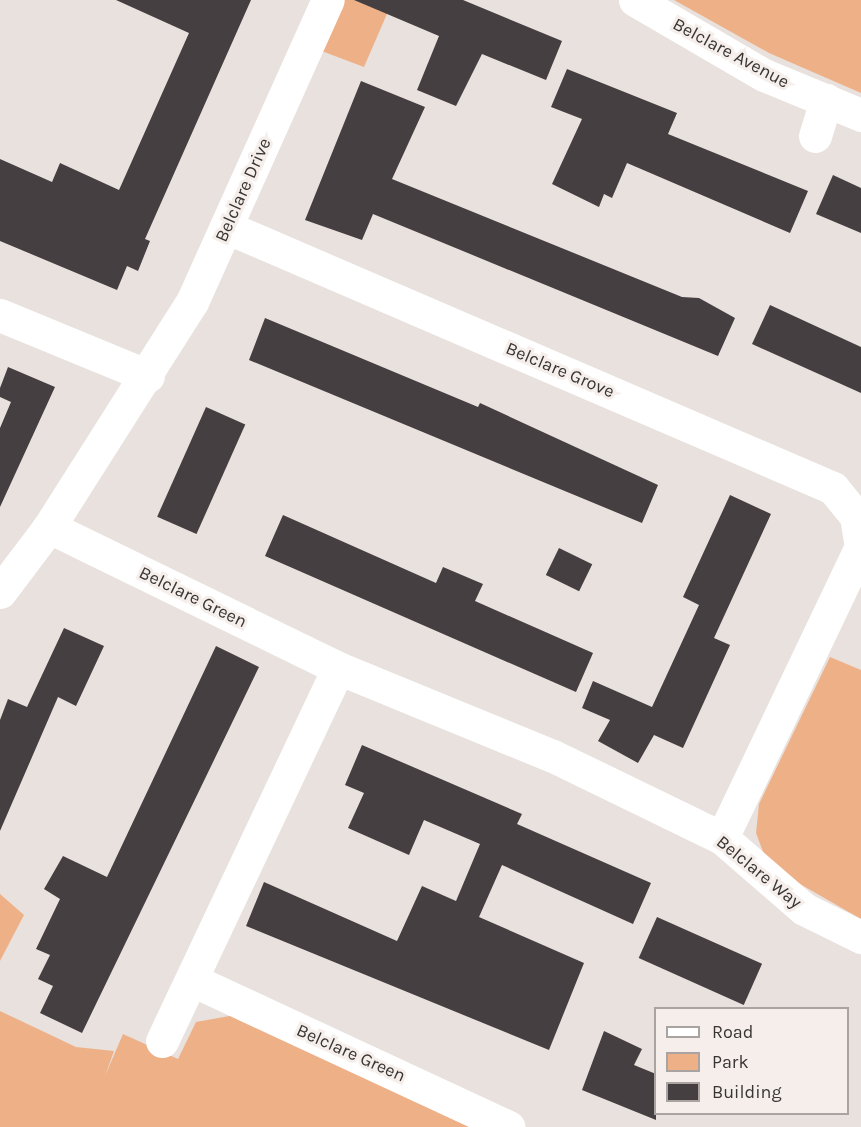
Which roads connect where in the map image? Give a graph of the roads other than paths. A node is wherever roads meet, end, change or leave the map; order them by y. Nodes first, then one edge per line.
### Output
1 (328, 0) edge
2 (636, 0) edge
3 (826, 100) junction
4 (861, 115) edge
5 (815, 136) dead end
6 (226, 227) junction
7 (0, 315) edge
8 (148, 376) junction
9 (49, 527) junction
10 (861, 546) edge
11 (0, 592) edge
12 (338, 668) junction
13 (561, 760) joint
14 (722, 838) junction
15 (861, 937) edge
16 (192, 980) junction
17 (162, 1041) dead end
18 (509, 1127) edge

1 - 6 street, Belclare Drive
2 - 3 street, Belclare Avenue
3 - 4 street, Belclare Avenue
3 - 5 street
6 - 8 street, Belclare Drive
6 - 10 street, Belclare Grove
7 - 8 street
8 - 9 street, Belclare Drive
9 - 11 street, Belclare Drive
9 - 12 street, Belclare Green
10 - 14 street, Belclare Grove
12 - 13 street, Belclare Green
12 - 16 street
13 - 14 street, Belclare Way
14 - 15 street, Belclare Way
16 - 17 street
16 - 18 street, Belclare Green

